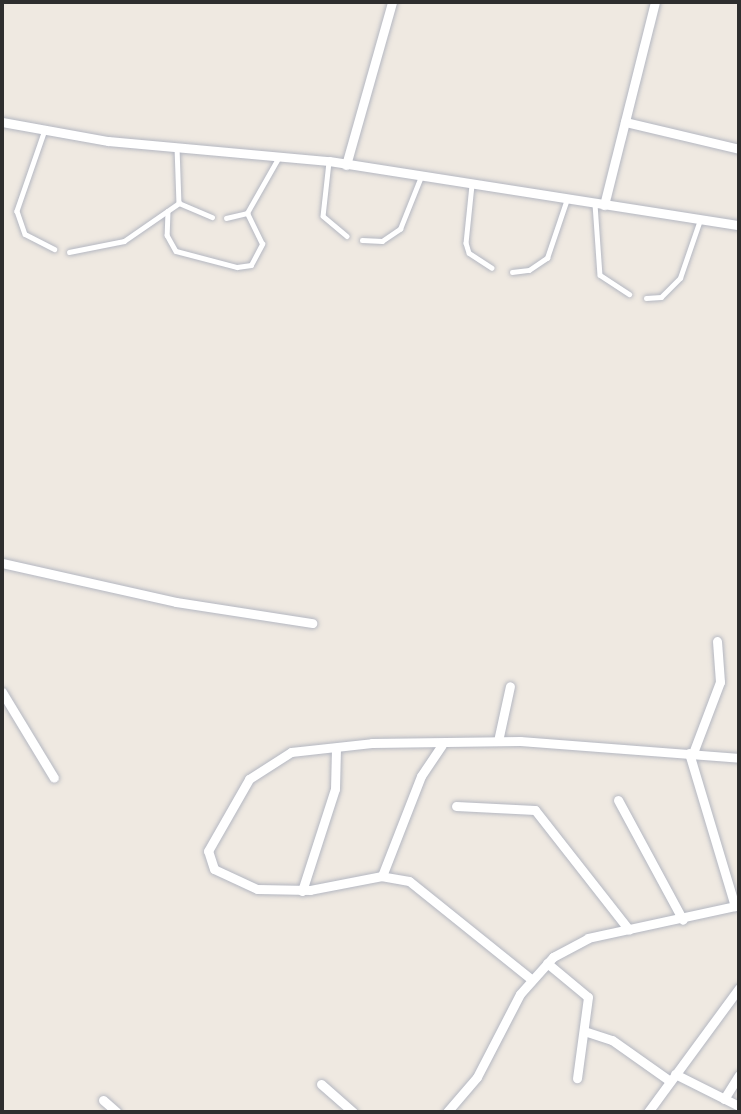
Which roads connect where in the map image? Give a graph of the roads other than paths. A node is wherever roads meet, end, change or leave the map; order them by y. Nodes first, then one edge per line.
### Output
1 (392, 2) edge
2 (656, 2) edge
3 (2, 122) edge
4 (625, 122) junction
5 (45, 130) junction
6 (177, 146) junction
7 (739, 149) edge
8 (280, 156) junction
9 (329, 161) junction
10 (346, 164) junction
11 (420, 179) junction
12 (472, 185) junction
13 (567, 199) junction
14 (179, 203) junction
15 (600, 205) junction
16 (169, 211) junction
17 (247, 214) junction
18 (212, 217) dead end
19 (226, 218) dead end
20 (700, 220) junction
21 (739, 225) edge
22 (347, 236) dead end
23 (362, 240) dead end
24 (54, 250) dead end
25 (69, 252) dead end
26 (492, 268) dead end
27 (512, 272) dead end
28 (629, 294) dead end
29 (646, 298) dead end
30 (2, 563) edge
31 (312, 623) dead end
32 (718, 641) dead end
33 (510, 686) dead end
34 (2, 692) edge
35 (498, 741) junction
36 (442, 745) junction
37 (336, 748) junction
38 (691, 753) junction
39 (739, 758) edge
40 (54, 778) dead end
41 (618, 800) dead end
42 (456, 806) dead end
43 (382, 876) junction
44 (302, 891) junction
45 (737, 906) edge
46 (682, 920) junction
47 (629, 930) junction
48 (547, 963) junction
49 (531, 979) junction
50 (739, 988) edge
51 (584, 1031) junction
52 (739, 1075) edge
53 (672, 1078) junction
54 (577, 1079) dead end
55 (321, 1084) dead end
56 (724, 1099) junction
57 (103, 1100) dead end
58 (739, 1107) edge
59 (117, 1112) edge
60 (353, 1112) edge
61 (447, 1112) edge
62 (648, 1112) edge

1 - 10 street
2 - 4 street
3 - 5 street
4 - 7 street
4 - 15 street
5 - 6 street
5 - 24 lane
6 - 8 street
6 - 14 lane
8 - 9 street
8 - 17 lane
9 - 10 street
9 - 22 lane
10 - 11 street
11 - 12 street
11 - 23 lane
12 - 13 street
12 - 26 lane
13 - 15 street
13 - 27 lane
14 - 16 lane
14 - 18 lane
15 - 20 street
15 - 28 lane
16 - 17 lane
16 - 25 lane
17 - 19 lane
20 - 21 street
20 - 29 lane
30 - 31 street
32 - 38 street
33 - 35 street
34 - 40 street
35 - 36 street
35 - 38 street
36 - 37 street
36 - 43 street
37 - 44 street
37 - 44 street
38 - 39 street
38 - 45 street
41 - 46 street
42 - 47 street
43 - 44 street
43 - 49 street
45 - 46 street
46 - 47 street
47 - 48 street
48 - 49 street
48 - 51 street
49 - 61 street
50 - 53 street
51 - 53 street
51 - 54 street
52 - 56 street
53 - 56 street
53 - 62 street
55 - 60 street
56 - 58 street
57 - 59 street

